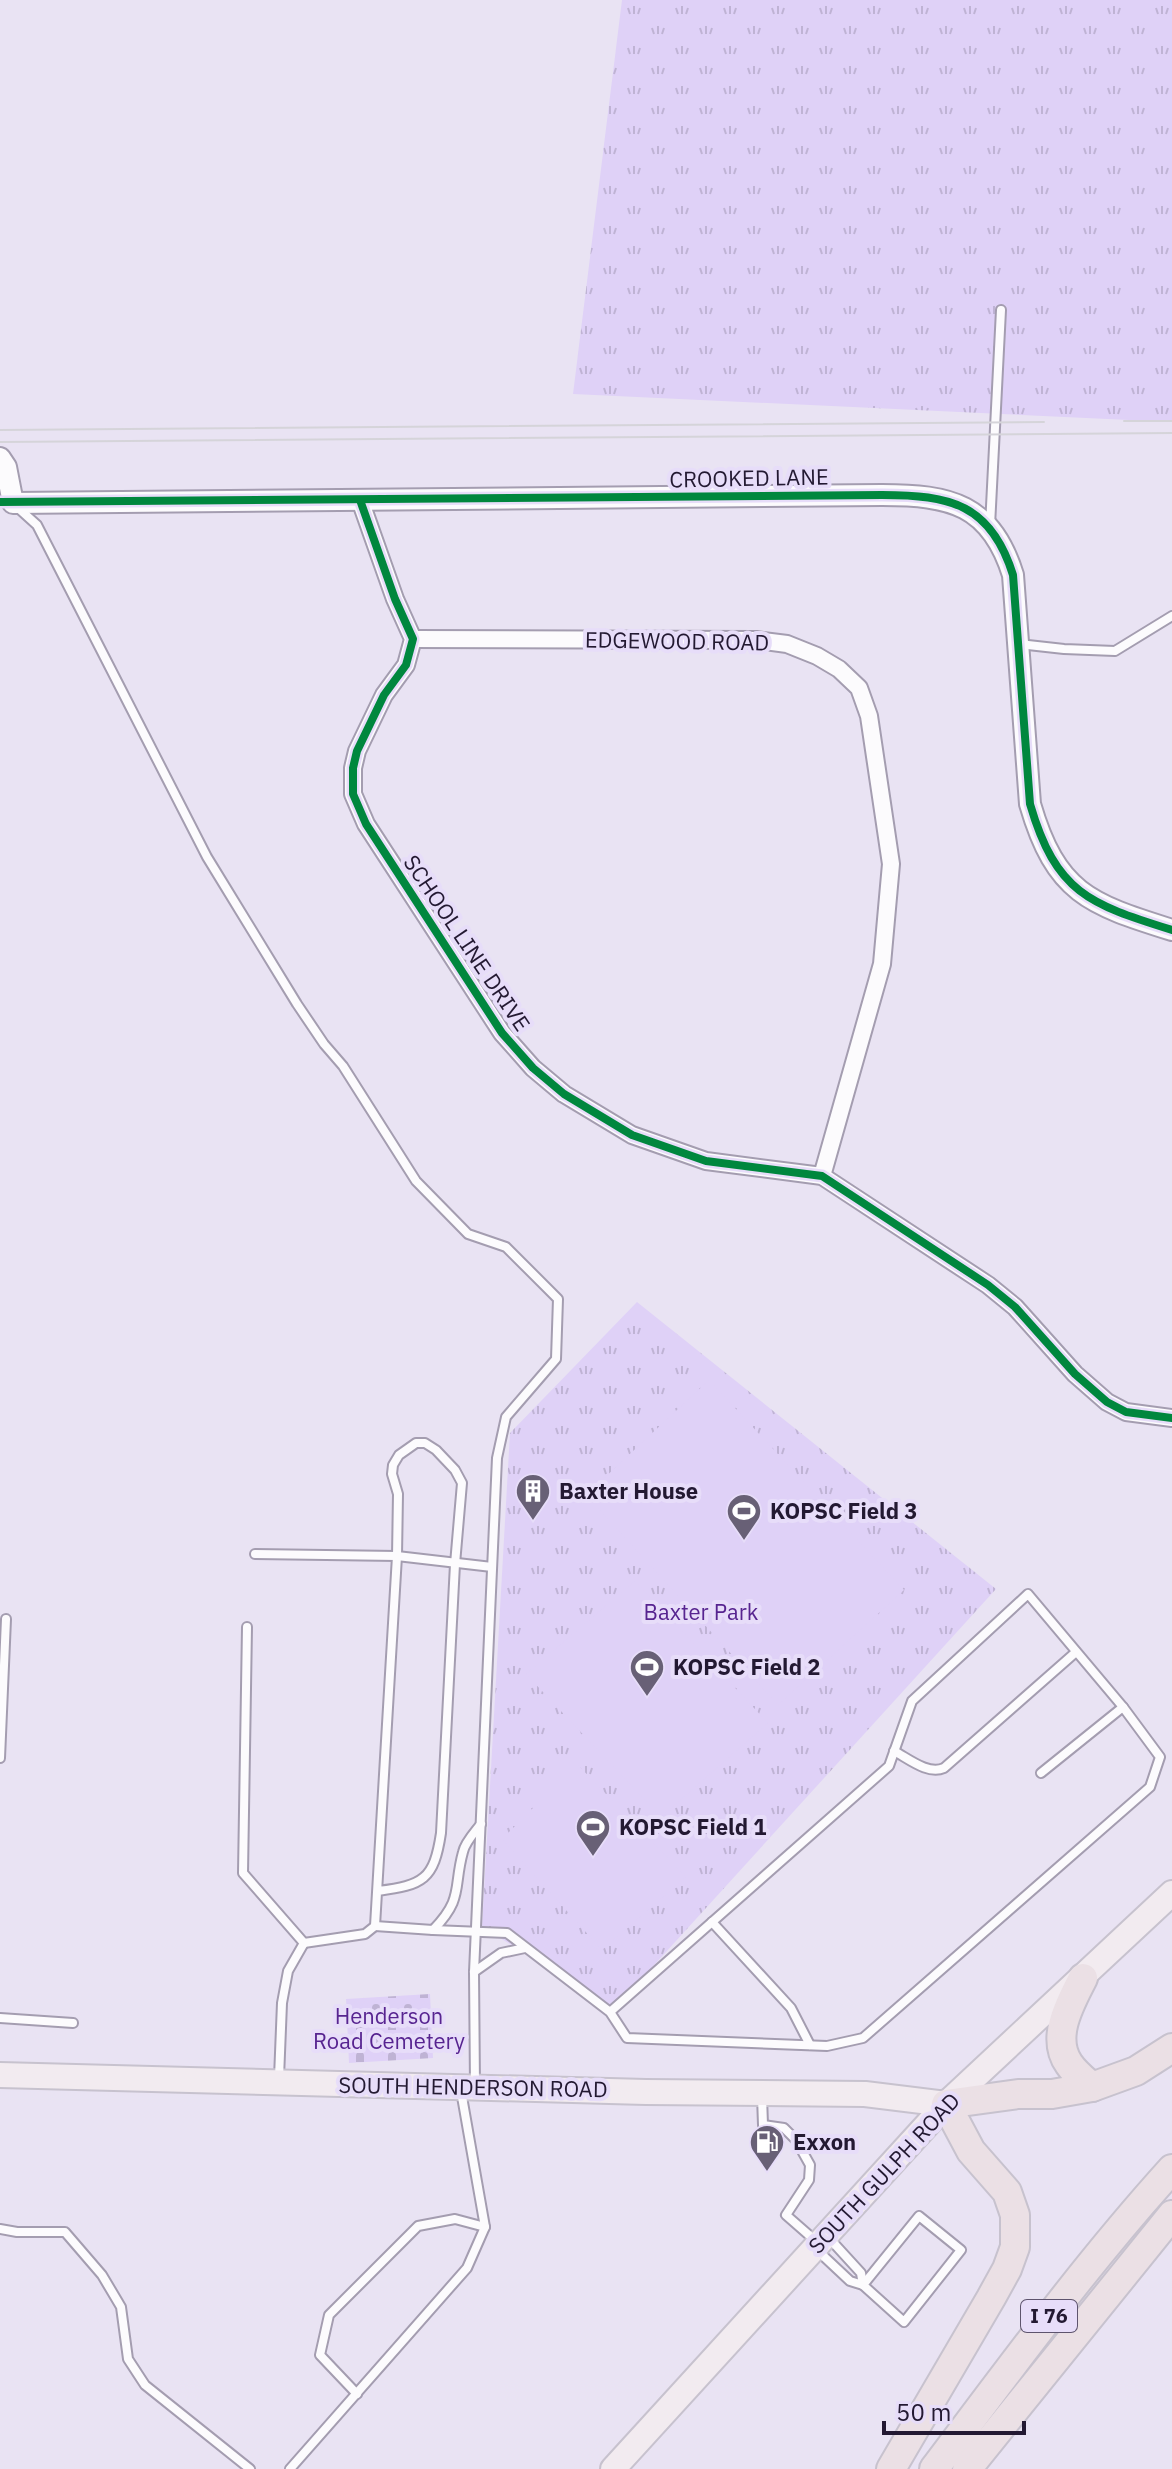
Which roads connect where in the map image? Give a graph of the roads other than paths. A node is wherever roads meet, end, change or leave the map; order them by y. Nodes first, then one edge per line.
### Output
1 (1001, 310) dead end
2 (3, 462) edge
3 (360, 500) junction
4 (4, 506) edge
5 (990, 526) junction
6 (1172, 616) edge
7 (413, 639) junction
8 (1018, 644) junction
9 (1172, 930) edge
10 (822, 1176) junction
11 (1172, 1418) edge
12 (255, 1554) dead end
13 (397, 1556) junction
14 (455, 1564) junction
15 (492, 1567) junction
16 (6, 1619) dead end
17 (247, 1627) dead end
18 (1076, 1652) junction
19 (2, 1693) edge
20 (1123, 1707) junction
21 (894, 1751) junction
22 (0, 1758) edge
23 (1041, 1773) dead end
24 (481, 1823) junction
25 (378, 1891) junction
26 (1172, 1893) edge
27 (712, 1922) junction
28 (375, 1926) junction
29 (433, 1930) junction
30 (476, 1931) junction
31 (304, 1943) junction
32 (525, 1948) junction
33 (474, 1972) junction
34 (1083, 1978) junction
35 (610, 2012) junction
36 (0, 2018) edge
37 (73, 2023) dead end
38 (810, 2045) junction
39 (1172, 2048) edge
40 (0, 2075) edge
41 (279, 2083) junction
42 (468, 2087) junction
43 (1092, 2087) junction
44 (761, 2093) junction
45 (946, 2104) junction
46 (1172, 2169) edge
47 (1172, 2215) edge
48 (485, 2227) junction
49 (0, 2229) edge
50 (820, 2242) junction
51 (863, 2285) junction
52 (357, 2394) junction
53 (250, 2469) edge
54 (290, 2469) edge
55 (613, 2469) edge
56 (891, 2469) edge
57 (934, 2469) edge
58 (967, 2469) edge

1 - 5 lane
2 - 4 street
3 - 4 street, CROOKED LANE
3 - 5 street, CROOKED LANE
3 - 7 street
4 - 15 lane
5 - 8 street, CROOKED LANE
6 - 8 lane
7 - 10 street, SCHOOL LINE DRIVE
7 - 10 street, EDGEWOOD ROAD
8 - 9 street, CROOKED LANE
10 - 11 street, SCHOOL LINE DRIVE
12 - 13 lane
13 - 14 lane
13 - 14 lane
13 - 25 lane
14 - 15 lane
14 - 25 lane
15 - 24 lane
16 - 19 lane
17 - 31 lane
18 - 20 lane
18 - 21 lane
18 - 21 lane
19 - 22 lane
20 - 23 lane
20 - 38 lane
21 - 27 lane
24 - 29 lane
24 - 30 lane
25 - 28 lane
26 - 34 main road, SOUTH GULPH ROAD
27 - 35 lane
27 - 38 lane
28 - 29 lane
28 - 31 lane
29 - 30 lane
30 - 32 lane
30 - 33 lane
31 - 41 lane
32 - 33 lane
32 - 35 lane
33 - 42 lane
34 - 43 highway
34 - 45 main road, SOUTH GULPH ROAD
35 - 38 lane
36 - 37 lane
39 - 43 highway
40 - 41 main road, SOUTH HENDERSON ROAD
41 - 42 main road, SOUTH HENDERSON ROAD
42 - 44 main road, SOUTH HENDERSON ROAD
42 - 48 lane
43 - 45 highway
44 - 45 main road, SOUTH HENDERSON ROAD
44 - 50 lane
45 - 50 main road, SOUTH GULPH ROAD
45 - 56 highway
46 - 57 highway, I 76
47 - 58 highway, I 76
48 - 52 lane
48 - 52 lane
49 - 53 lane
50 - 51 lane
50 - 51 lane
50 - 55 main road, SOUTH GULPH ROAD
51 - 51 lane
52 - 54 lane

